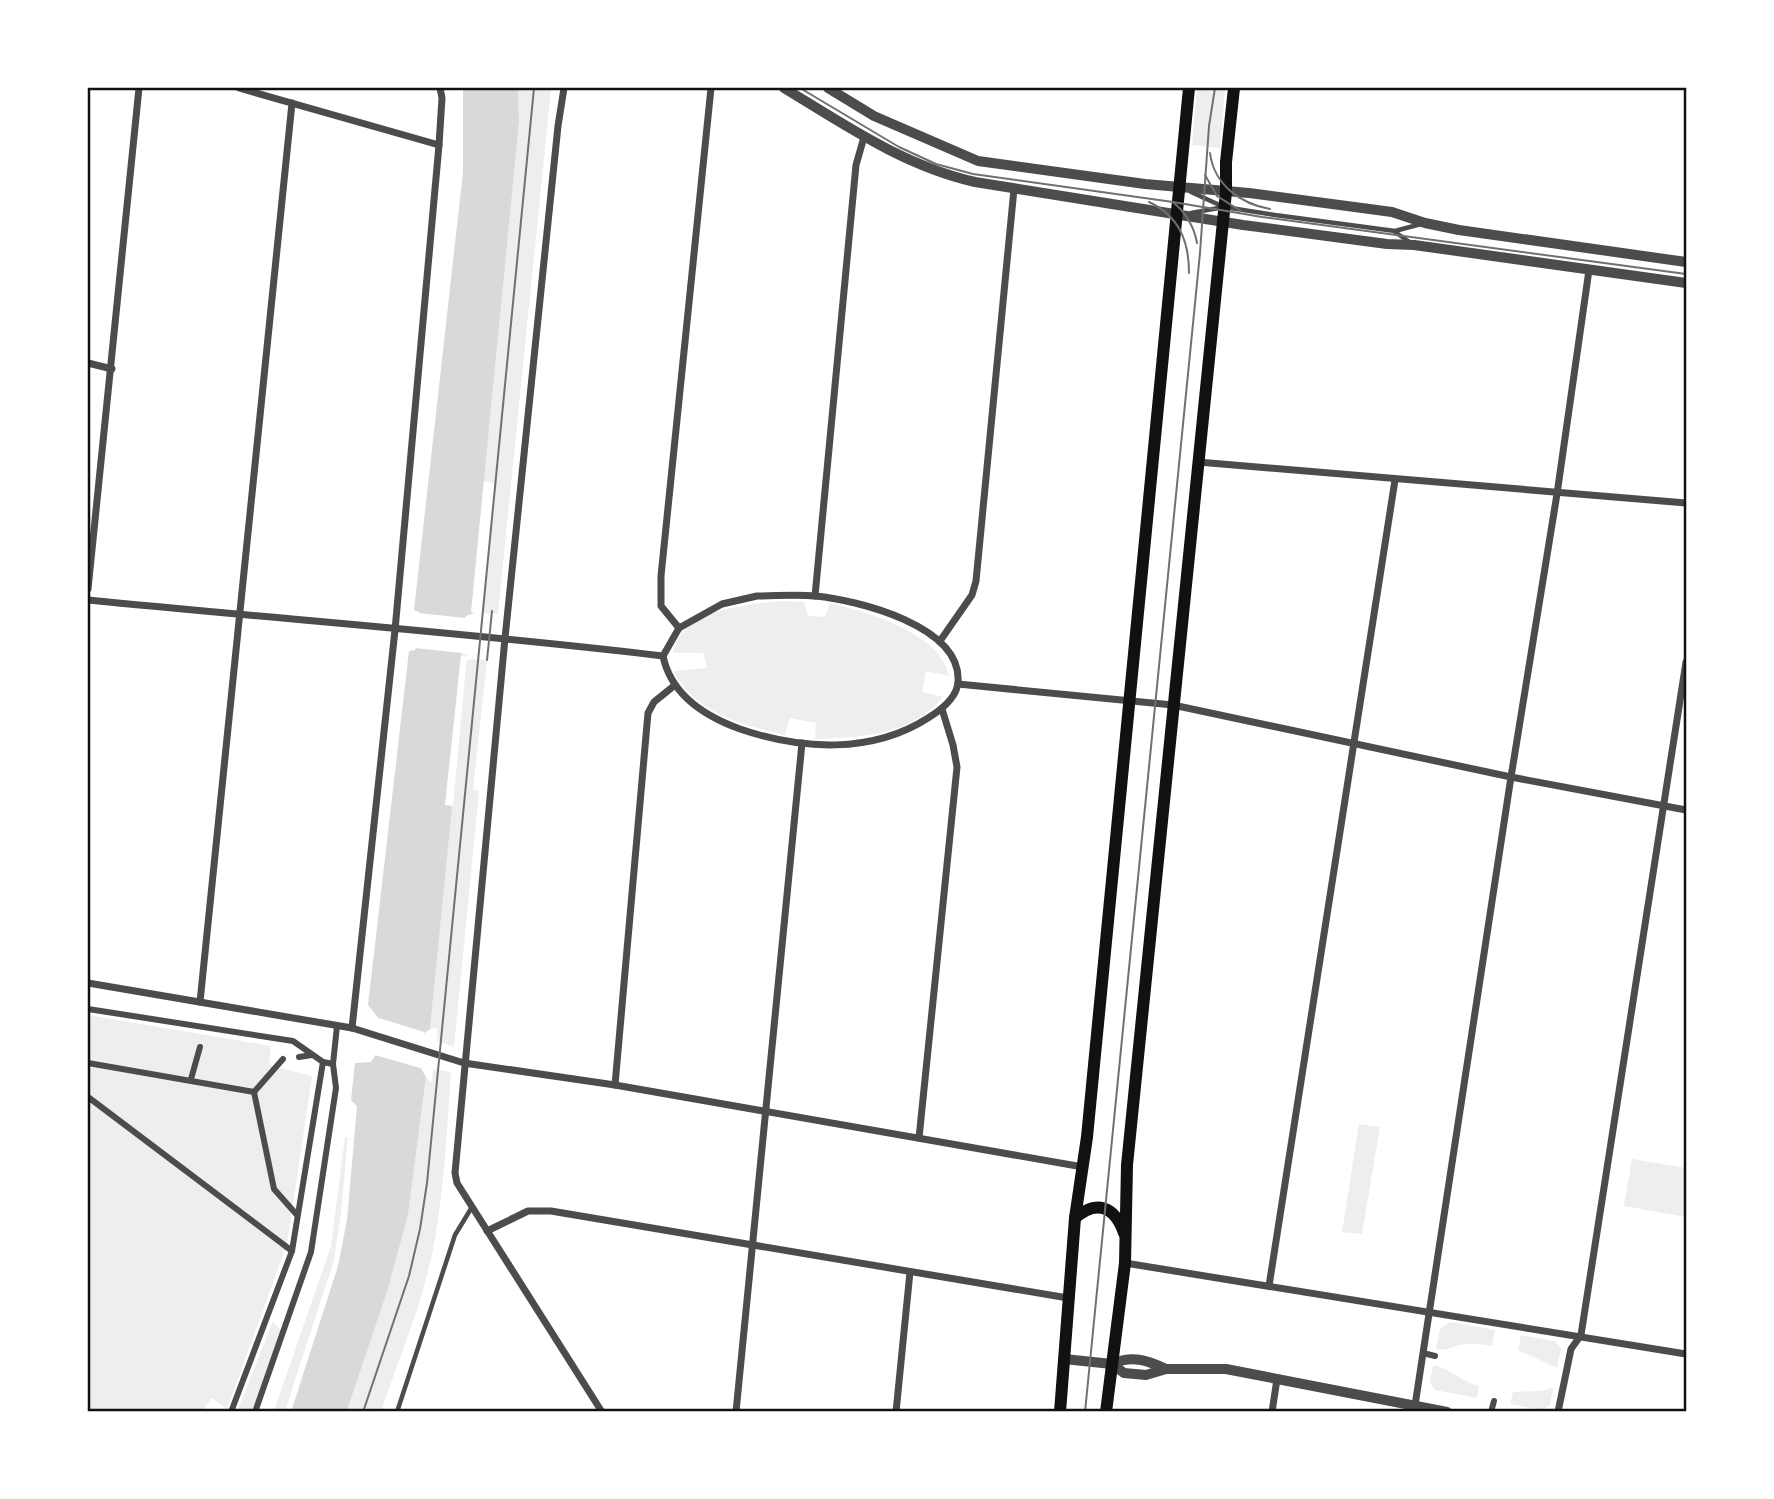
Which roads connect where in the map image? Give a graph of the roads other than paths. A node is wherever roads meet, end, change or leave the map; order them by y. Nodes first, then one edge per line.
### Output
1 (139, 88) edge
2 (239, 88) edge
3 (440, 88) edge
4 (564, 88) edge
5 (711, 88) edge
6 (784, 88) edge
7 (828, 88) edge
8 (1189, 88) edge
9 (1234, 88) edge
10 (292, 103) junction
11 (863, 136) junction
12 (439, 145) junction
13 (1181, 188) junction
14 (1014, 189) junction
15 (1226, 192) junction
16 (1224, 207) junction
17 (1178, 215) junction
18 (1223, 221) junction
19 (1424, 223) junction
20 (1395, 231) junction
21 (1414, 245) junction
22 (1686, 262) edge
23 (1589, 270) junction
24 (1686, 283) edge
25 (88, 363) edge
26 (111, 369) junction
27 (1197, 461) junction
28 (1395, 480) junction
29 (1557, 494) junction
30 (1686, 503) edge
31 (88, 589) edge
32 (815, 596) junction
33 (88, 600) edge
34 (238, 616) junction
35 (679, 628) junction
36 (395, 629) junction
37 (505, 638) junction
38 (940, 641) junction
39 (663, 656) junction
40 (1686, 662) edge
41 (958, 684) junction
42 (675, 685) junction
43 (1128, 700) junction
44 (1173, 705) junction
45 (942, 709) junction
46 (802, 743) junction
47 (1353, 745) junction
48 (1511, 777) junction
49 (1664, 805) junction
50 (1686, 810) edge
51 (88, 983) edge
52 (200, 1002) junction
53 (88, 1009) edge
54 (337, 1026) junction
55 (352, 1028) junction
56 (200, 1047) dead end
57 (312, 1055) junction
58 (299, 1057) dead end
59 (283, 1059) dead end
60 (323, 1062) junction
61 (88, 1063) edge
62 (464, 1063) junction
63 (333, 1064) junction
64 (191, 1079) junction
65 (615, 1085) junction
66 (254, 1092) junction
67 (88, 1097) edge
68 (764, 1112) junction
69 (919, 1138) junction
70 (1083, 1167) junction
71 (472, 1207) junction
72 (297, 1214) junction
73 (1075, 1218) junction
74 (487, 1231) junction
75 (1126, 1240) junction
76 (753, 1245) junction
77 (292, 1251) junction
78 (1125, 1263) junction
79 (910, 1272) junction
80 (1269, 1286) junction
81 (1068, 1298) junction
82 (1430, 1312) junction
83 (1581, 1335) junction
84 (1423, 1353) junction
85 (1686, 1354) edge
86 (1435, 1356) dead end
87 (1064, 1359) junction
88 (1112, 1364) junction
89 (1555, 1378) dead end
90 (1277, 1379) junction
91 (1564, 1379) junction
92 (1494, 1401) dead end
93 (1414, 1409) edge
94 (231, 1412) edge
95 (255, 1412) edge
96 (397, 1412) edge
97 (602, 1412) edge
98 (736, 1412) edge
99 (896, 1412) edge
100 (1060, 1412) edge
101 (1106, 1412) edge
102 (1272, 1412) edge
103 (1447, 1412) edge
104 (1491, 1412) edge
105 (1559, 1412) edge

1 - 26 street
2 - 10 street
3 - 12 street
4 - 37 street
5 - 35 street
6 - 11 street
7 - 13 street
8 - 13 main road
9 - 15 main road
10 - 12 street
10 - 34 street
11 - 14 street
11 - 32 street
12 - 36 street
13 - 15 street
13 - 16 lane
13 - 17 main road
14 - 17 street
14 - 38 street
15 - 16 main road
15 - 19 street
16 - 17 lane
16 - 18 main road
16 - 20 lane
17 - 18 street
17 - 43 main road
18 - 21 street
18 - 27 main road
19 - 20 lane
19 - 22 street
20 - 21 lane
21 - 23 street
23 - 24 street
23 - 29 street
25 - 26 street
26 - 31 street
27 - 28 street
27 - 44 main road
28 - 29 street
28 - 47 street
29 - 30 street
29 - 48 street
32 - 35 street
32 - 38 street
33 - 34 street
34 - 36 street
34 - 52 street
35 - 39 street
36 - 37 street
36 - 55 street
37 - 39 street
37 - 62 street
38 - 41 street
39 - 42 street
40 - 49 street
41 - 43 street
41 - 45 street
42 - 46 street
42 - 65 street
43 - 44 street
43 - 70 main road
44 - 47 street
44 - 75 main road
45 - 46 street
45 - 69 street
46 - 68 street
47 - 48 street
47 - 80 street
48 - 49 street
48 - 82 street
49 - 50 street
49 - 83 street
51 - 52 street
52 - 54 street
53 - 57 street
54 - 55 street
54 - 63 street
55 - 62 street
56 - 64 street
57 - 58 street
57 - 60 street
59 - 66 street
60 - 63 street
60 - 72 street
61 - 64 street
62 - 65 street
62 - 71 street
63 - 95 street
64 - 66 street
65 - 68 street
66 - 72 street
67 - 77 street
68 - 69 street
68 - 76 street
69 - 70 street
70 - 73 main road
71 - 74 street
71 - 96 lane
72 - 77 street
73 - 75 main road
73 - 81 main road
74 - 76 street
74 - 97 street
75 - 78 main road
76 - 79 street
76 - 98 street
77 - 94 street
78 - 80 street
78 - 88 main road
79 - 81 street
79 - 99 street
80 - 82 street
81 - 87 main road
82 - 83 street
82 - 84 street
83 - 85 street
83 - 91 street
84 - 86 street
84 - 93 street
87 - 88 street
87 - 100 main road
88 - 90 street
88 - 101 main road
89 - 91 street
90 - 93 street
90 - 102 street
91 - 105 street
92 - 104 street
93 - 103 street

